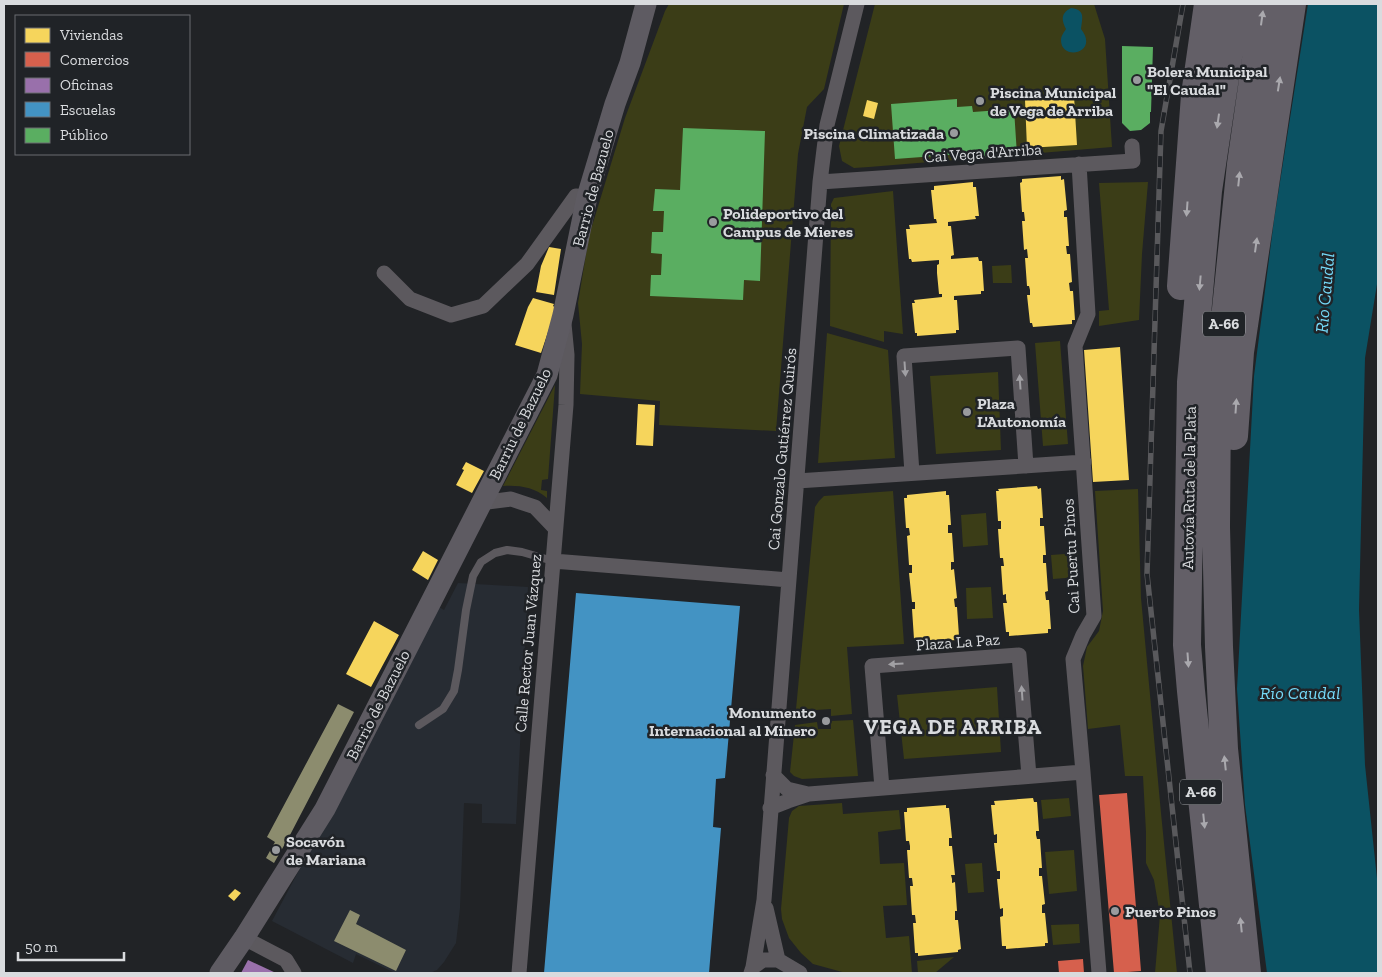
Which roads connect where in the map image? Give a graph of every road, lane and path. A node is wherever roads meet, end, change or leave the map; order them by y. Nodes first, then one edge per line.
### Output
1 (646, 4) edge
2 (659, 4) edge
3 (857, 4) edge
4 (1208, 4) edge
5 (1236, 4) edge
6 (1264, 4) edge
7 (1292, 4) edge
8 (630, 63) junction
9 (1132, 146) dead end
10 (1079, 164) junction
11 (820, 182) junction
12 (587, 197) junction
13 (384, 273) dead end
14 (563, 315) junction
15 (1084, 462) junction
16 (1026, 466) junction
17 (912, 473) junction
18 (797, 481) junction
19 (480, 503) junction
20 (556, 528) junction
21 (553, 561) junction
22 (789, 580) junction
23 (1188, 611) junction
24 (1219, 647) junction
25 (419, 725) dead end
26 (1083, 772) junction
27 (773, 775) junction
28 (1029, 776) junction
29 (882, 788) junction
30 (809, 794) junction
31 (770, 808) junction
32 (764, 900) junction
33 (244, 938) junction
34 (784, 966) edge
35 (752, 970) edge
36 (220, 973) edge
37 (294, 973) edge
38 (519, 973) edge
39 (800, 973) edge
40 (1099, 973) edge
41 (1220, 973) edge
42 (1247, 973) edge

1 - 8 street
2 - 8 street
3 - 11 street, Cai Gonzalo Gutiérrez Quirós
4 -> 23 highway
5 -> 23 highway, Autovía Ruta de la Plata / A-66
24 -> 6 highway, Autovía Ruta de la Plata / A-66
24 -> 7 highway
8 - 12 street, Barrio de Bazuelo
9 - 10 street, Cai Vega d'Arriba
10 - 11 street, Cai Vega d'Arriba
10 - 15 street, Cai Puertu Pinos
11 - 18 street, Cai Gonzalo Gutiérrez Quirós
12 - 13 street
12 - 14 street, Barrio de Bazuelo
14 - 19 street, Barriu de Bazuelo
14 - 20 street, Calle Rector Juan Vázquez
15 - 16 street
15 - 26 street, Cai Puertu Pinos
16 - 17 street
16 -> 17 street
17 - 18 street
18 - 22 street, Cai Gonzalo Gutiérrez Quirós
19 - 20 street
19 - 33 street, Barrio de Bazuelo
20 - 21 street, Calle Rector Juan Vázquez
21 - 22 street
21 - 25 lane
21 - 38 street, Calle Rector Juan Vázquez
22 - 27 street, Cai Gonzalo Gutiérrez Quirós
23 -> 41 highway, Autovía Ruta de la Plata / A-66
42 -> 24 highway, Autovía Ruta de la Plata / A-66
26 - 28 street
26 - 40 street, Cai Puertu Pinos
27 - 30 street
27 - 31 street, Cai Gonzalo Gutiérrez Quirós
28 - 29 street
28 -> 29 street, Plaza La Paz
29 - 30 street
30 - 31 street
31 - 32 street, Cai Gonzalo Gutiérrez Quirós
32 - 34 street, Cai Gonzalo Gutiérrez Quirós
32 - 35 street, Cai Gonzalo Gutiérrez Quirós
33 - 36 street, Barrio de Bazuelo
33 - 37 street
34 - 35 street, Cai Gonzalo Gutiérrez Quirós
34 - 39 street

